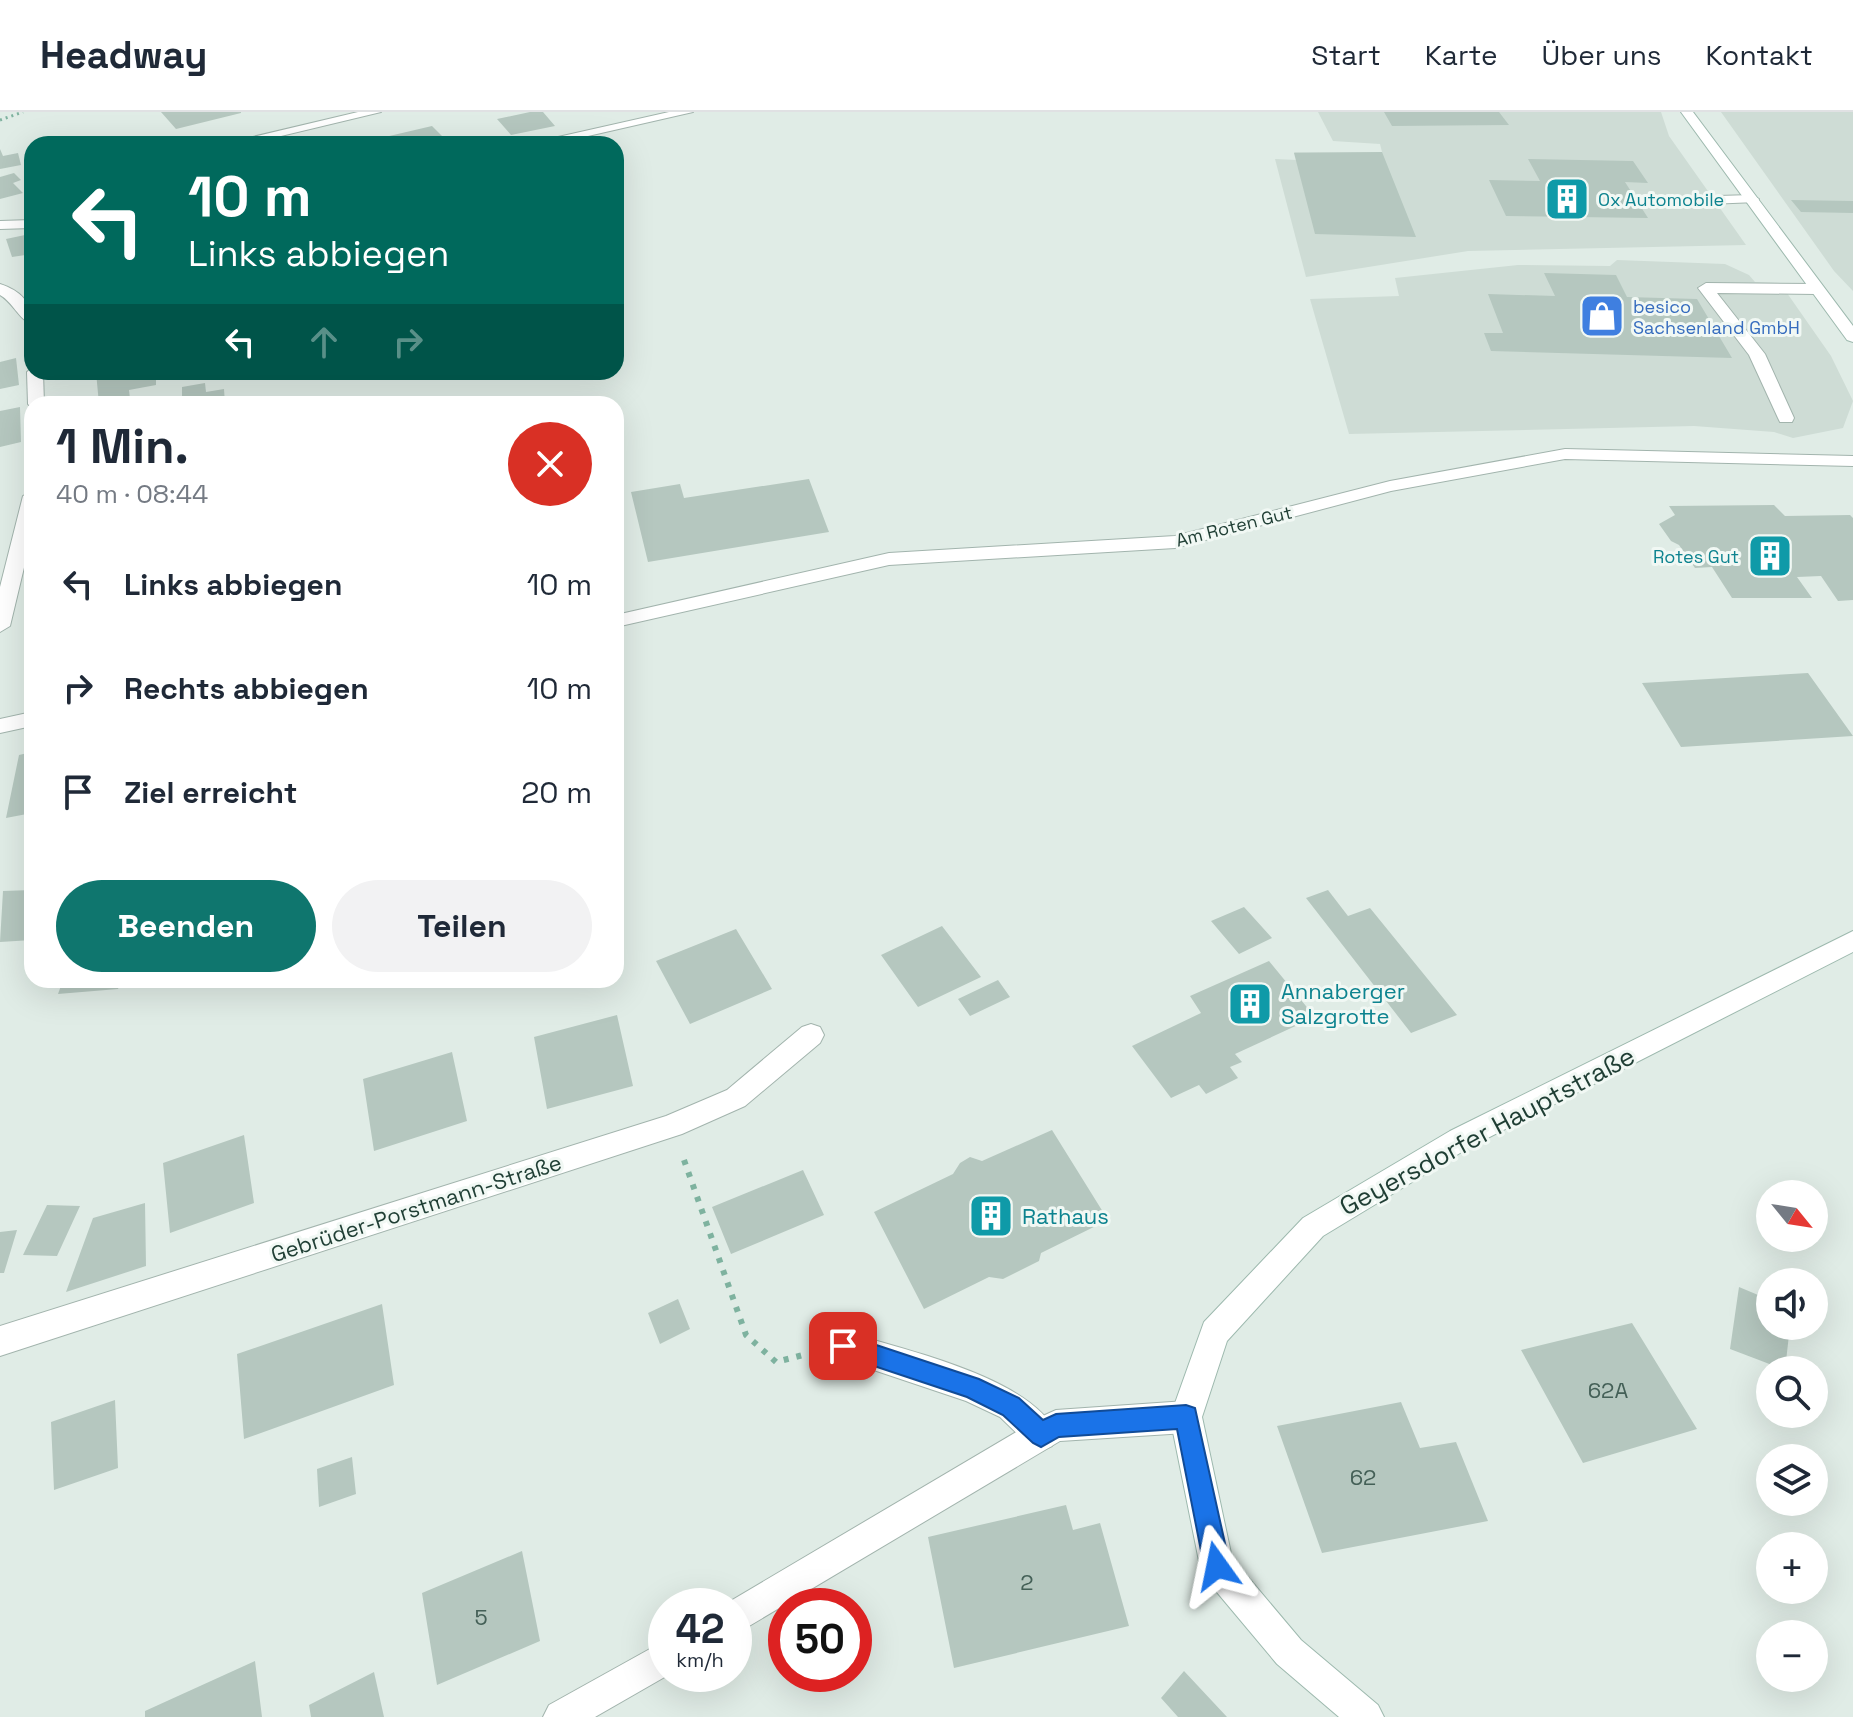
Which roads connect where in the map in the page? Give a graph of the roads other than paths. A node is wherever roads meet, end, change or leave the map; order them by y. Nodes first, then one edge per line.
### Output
1 (375, 112) edge
2 (687, 112) edge
3 (1687, 112) edge
4 (266, 136) edge
5 (572, 136) edge
6 (1752, 199) junction
7 (1684, 201) dead end
8 (24, 224) edge
9 (0, 225) edge
10 (0, 289) edge
11 (1816, 289) junction
12 (24, 308) edge
13 (1853, 337) edge
14 (1786, 418) dead end
15 (1853, 461) edge
16 (24, 528) edge
17 (624, 619) edge
18 (0, 626) edge
19 (24, 721) edge
20 (0, 726) edge
21 (1853, 941) edge
22 (811, 1035) dead end
23 (0, 1341) edge
24 (843, 1346) road end
25 (1186, 1417) junction
26 (1041, 1435) junction
27 (752, 1607) edge
28 (648, 1667) edge
29 (561, 1717) edge
30 (1366, 1717) edge

1 - 4 street
2 - 5 street
3 - 6 street
6 - 7 street
6 - 11 street
8 - 9 street
10 - 12 street
11 - 13 street
11 - 14 street
15 - 17 street, Am Roten Gut
16 - 18 street
19 - 20 street
21 - 25 street, Geyersdorfer Hauptstraße
22 - 23 street, Gebrüder-Porstmann-Straße
24 - 26 street
25 - 26 street
25 - 30 street
26 - 27 street
28 - 29 street

